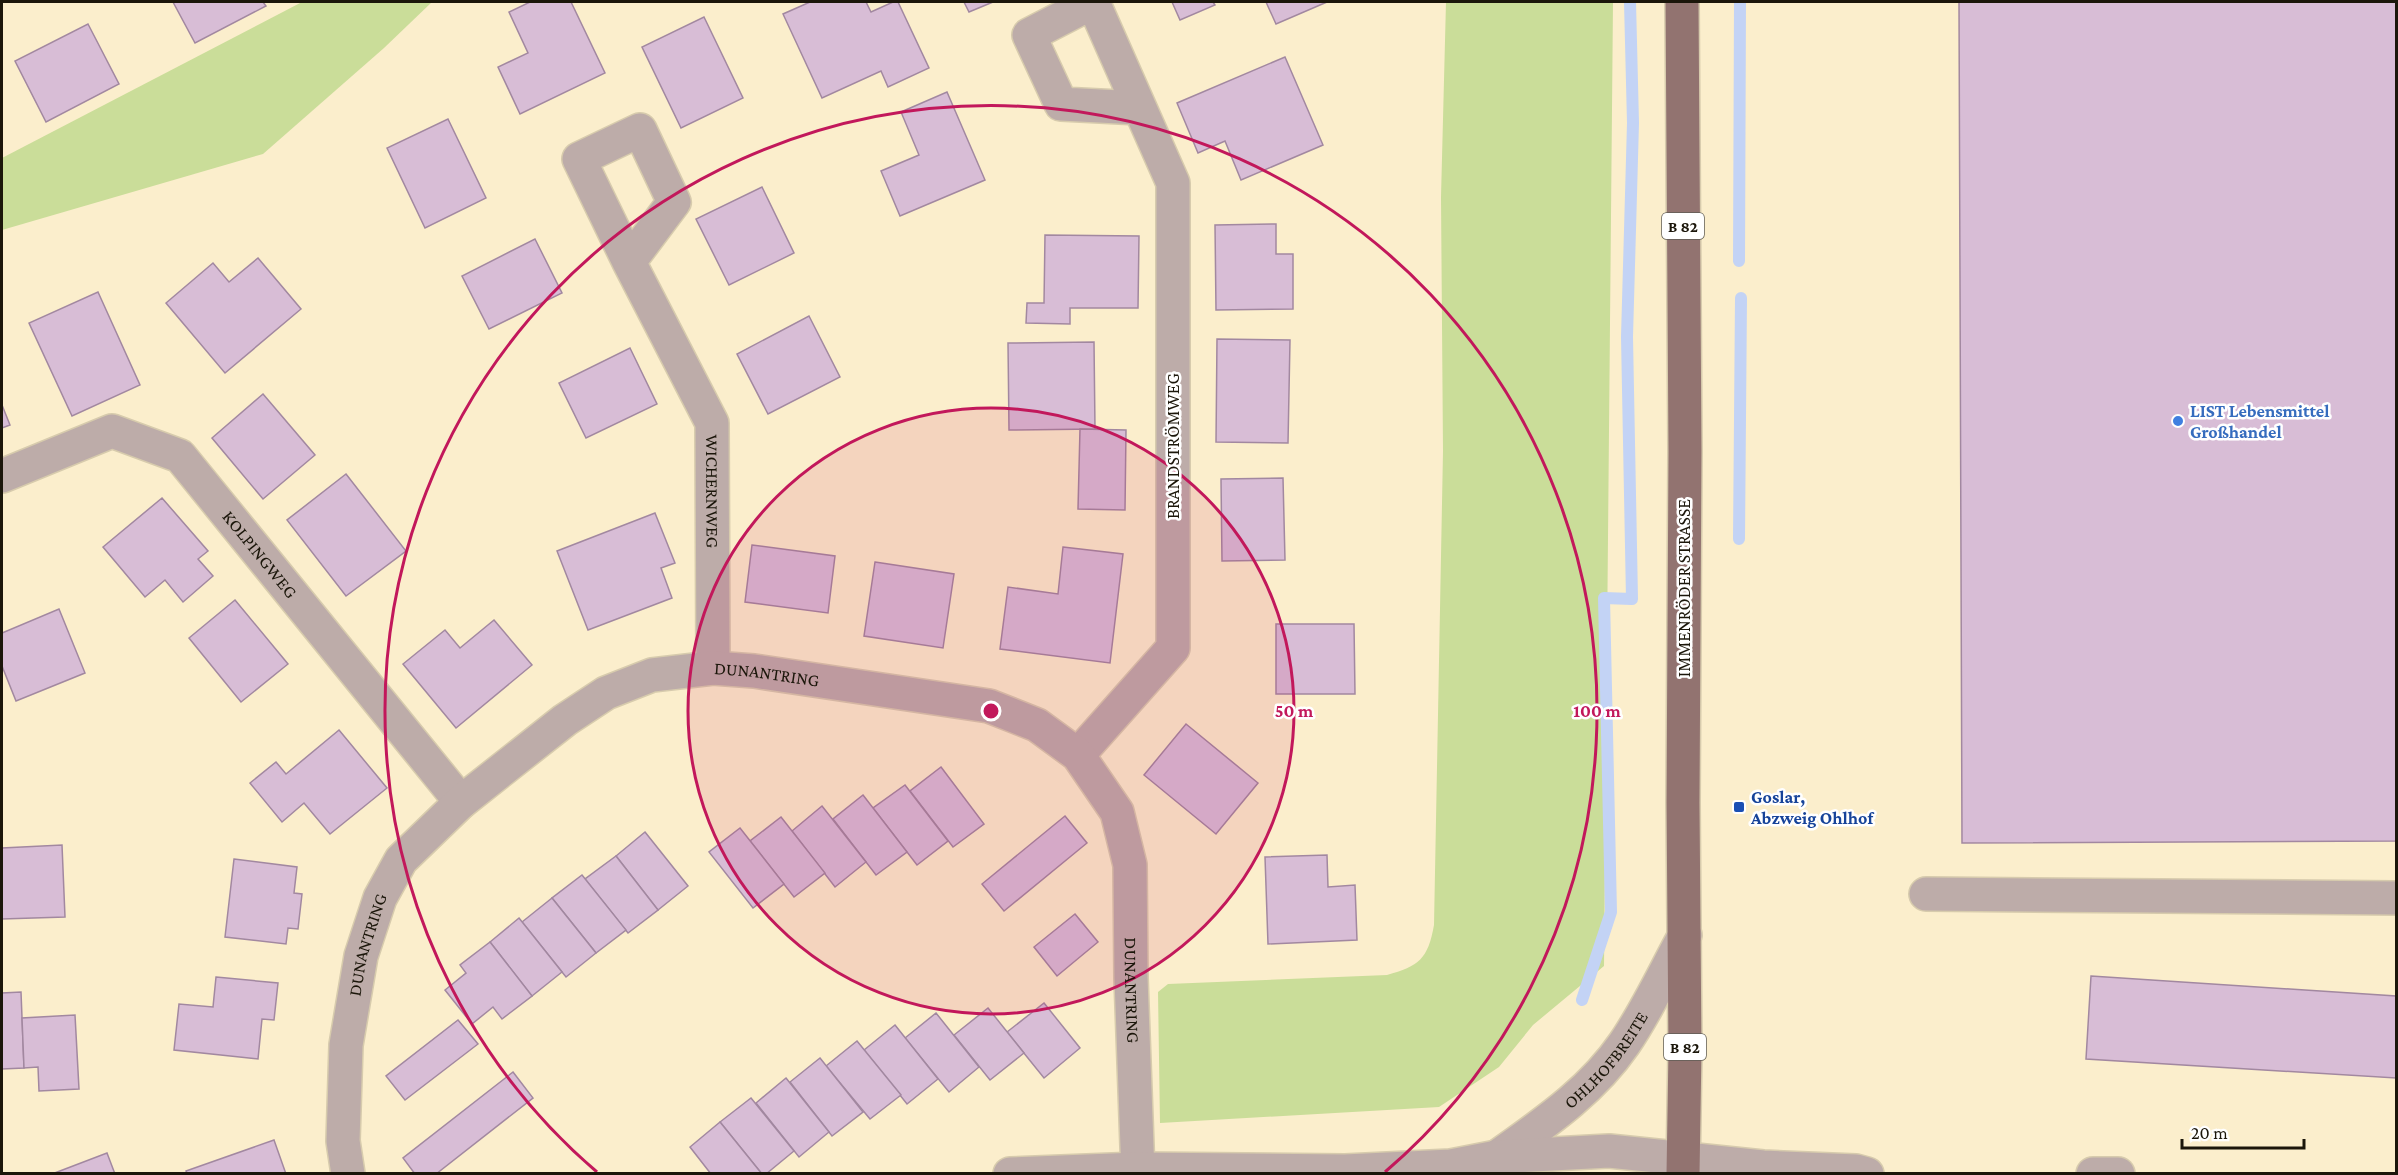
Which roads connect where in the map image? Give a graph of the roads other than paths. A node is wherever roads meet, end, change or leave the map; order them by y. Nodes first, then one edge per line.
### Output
1 (1682, 2) edge
2 (1139, 108) dead end
3 (629, 262) dead end
4 (2, 476) edge
5 (713, 668) junction
6 (1078, 755) junction
7 (460, 802) junction
8 (1926, 894) dead end
9 (2397, 898) edge
10 (1685, 935) junction
11 (1497, 1157) junction
12 (1451, 1166) junction
13 (1683, 1166) edge
14 (1138, 1171) edge
15 (348, 1173) edge
16 (1010, 1173) edge
17 (1554, 1173) edge
18 (1867, 1173) edge
19 (2093, 1173) edge
20 (2118, 1173) edge

1 - 10 main road, IMMENRÖDER STRASSE / B 82
2 - 6 street, BRANDSTRÖMWEG
3 - 5 street, WICHERNWEG
4 - 7 street, KOLPINGWEG
5 - 6 street, DUNANTRING
5 - 7 street, DUNANTRING
6 - 14 street, DUNANTRING
7 - 15 street, DUNANTRING
8 - 9 street
10 - 11 street, OHLHOFBREITE
10 - 13 main road, IMMENRÖDER STRASSE / B 82
11 - 12 street, OHLHOFBREITE
11 - 13 street, OHLHOFBREITE
12 - 14 street, OHLHOFBREITE
12 - 17 street, OHLHOFBREITE
13 - 18 street, OHLHOFBREITE
14 - 16 street, OHLHOFBREITE
19 - 20 street

